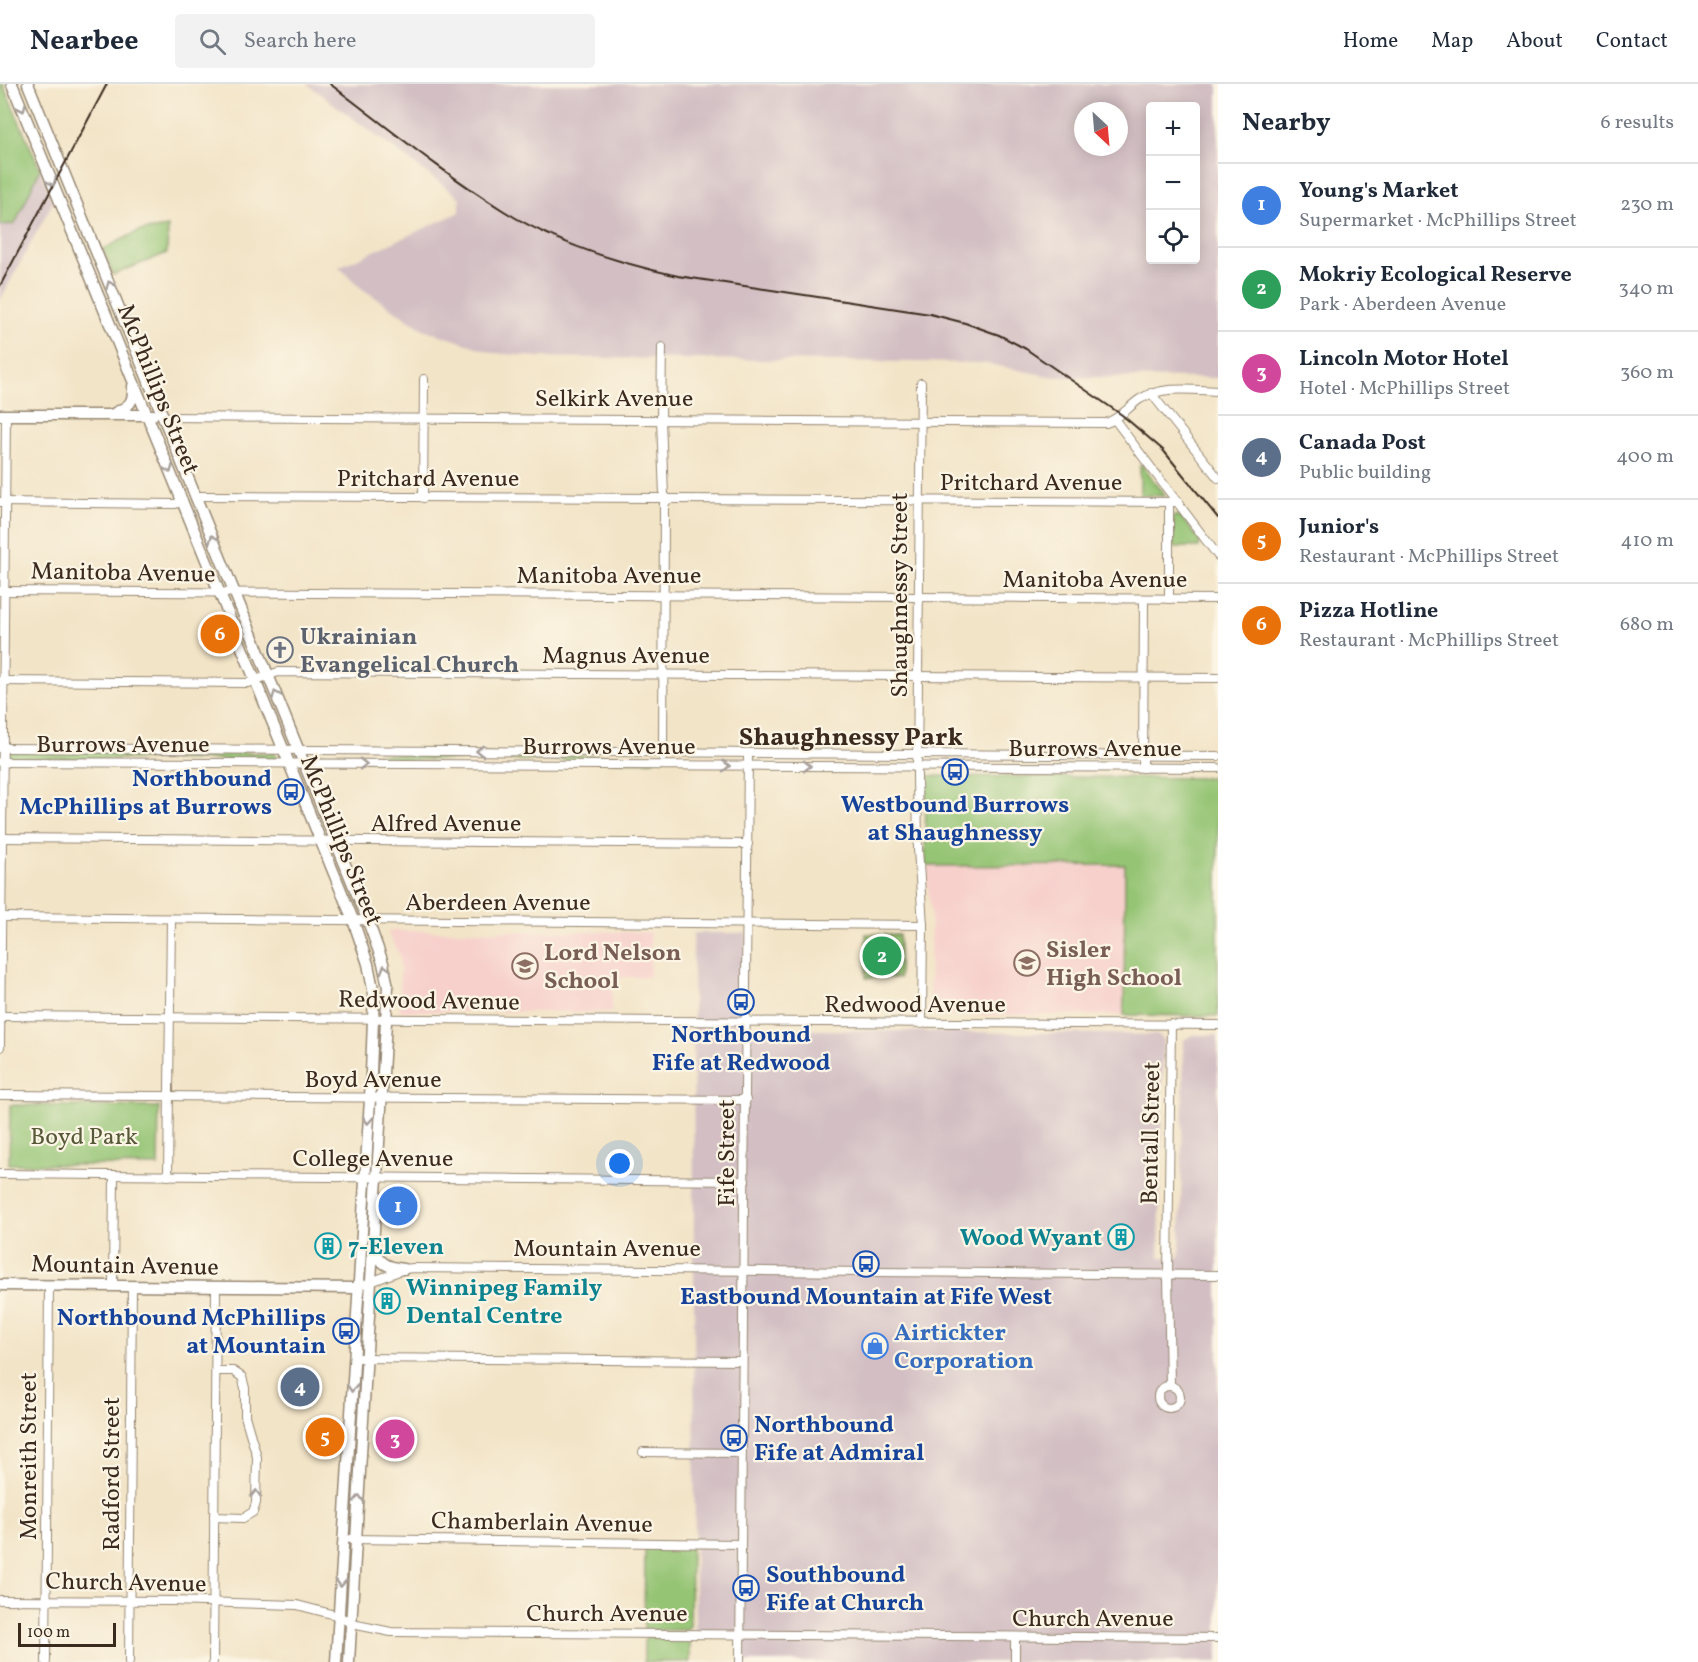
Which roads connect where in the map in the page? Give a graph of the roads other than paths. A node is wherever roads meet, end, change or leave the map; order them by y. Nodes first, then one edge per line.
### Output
1 (12, 84) edge
2 (28, 84) edge
3 (44, 126) junction
4 (30, 128) junction
5 (127, 326) junction
6 (113, 332) junction
7 (662, 347) dead end
8 (424, 379) dead end
9 (133, 380) junction
10 (921, 384) dead end
11 (1218, 391) edge
12 (1151, 393) junction
13 (3, 415) edge
14 (112, 415) junction
15 (147, 415) junction
16 (164, 417) junction
17 (424, 418) junction
18 (661, 420) junction
19 (1115, 420) junction
20 (920, 423) junction
21 (1217, 475) edge
22 (196, 496) junction
23 (423, 498) junction
24 (664, 499) junction
25 (183, 501) junction
26 (919, 501) junction
27 (3, 502) edge
28 (1174, 502) junction
29 (1218, 556) edge
30 (2, 591) edge
31 (220, 593) junction
32 (234, 593) junction
33 (663, 595) junction
34 (918, 596) junction
35 (1144, 599) junction
36 (1169, 599) junction
37 (1218, 599) edge
38 (267, 675) junction
39 (663, 675) junction
40 (918, 676) junction
41 (1144, 678) junction
42 (1218, 678) edge
43 (256, 680) junction
44 (2, 681) edge
45 (1, 748) edge
46 (283, 749) junction
47 (298, 749) junction
48 (663, 752) junction
49 (748, 753) junction
50 (918, 754) junction
51 (1143, 755) junction
52 (1218, 756) edge
53 (1, 762) edge
54 (304, 764) junction
55 (290, 765) junction
56 (663, 766) junction
57 (748, 766) junction
58 (917, 767) junction
59 (1143, 768) junction
60 (1218, 768) edge
61 (1, 838) edge
62 (336, 841) junction
63 (321, 842) junction
64 (747, 844) junction
65 (1, 917) edge
66 (171, 919) junction
67 (353, 920) junction
68 (368, 921) junction
69 (747, 924) junction
70 (923, 925) junction
71 (0, 1016) edge
72 (170, 1018) junction
73 (373, 1019) junction
74 (387, 1019) junction
75 (746, 1022) junction
76 (922, 1024) junction
77 (1171, 1024) junction
78 (1218, 1025) edge
79 (0, 1047) edge
80 (0, 1095) edge
81 (169, 1097) junction
82 (370, 1099) junction
83 (383, 1099) junction
84 (746, 1100) junction
85 (0, 1174) edge
86 (114, 1175) junction
87 (168, 1176) junction
88 (364, 1178) junction
89 (378, 1178) junction
90 (745, 1181) junction
91 (373, 1248) junction
92 (404, 1269) junction
93 (744, 1270) junction
94 (1168, 1274) junction
95 (1218, 1275) edge
96 (371, 1282) junction
97 (0, 1285) edge
98 (49, 1286) junction
99 (113, 1287) junction
100 (132, 1287) junction
101 (216, 1288) junction
102 (357, 1288) junction
103 (354, 1358) junction
104 (367, 1359) junction
105 (742, 1362) junction
106 (216, 1371) junction
107 (1170, 1386) dead end
108 (643, 1452) dead end
109 (741, 1453) junction
110 (214, 1517) junction
111 (343, 1539) junction
112 (356, 1539) junction
113 (741, 1544) junction
114 (0, 1600) edge
115 (47, 1601) junction
116 (130, 1601) junction
117 (213, 1602) junction
118 (339, 1616) junction
119 (352, 1624) junction
120 (741, 1634) junction
121 (1016, 1637) junction
122 (1218, 1638) edge
123 (46, 1662) edge
124 (129, 1662) edge
125 (213, 1662) edge
126 (336, 1662) edge
127 (349, 1662) edge
128 (740, 1662) edge
129 (1015, 1662) edge

1 -> 4 main road, McPhillips Street
2 - 3 main road, McPhillips Street
3 - 4 main road
5 -> 3 main road, McPhillips Street
4 -> 6 main road, McPhillips Street
5 - 6 main road
5 - 16 main road, McPhillips Street
6 - 9 main road, McPhillips Street
7 - 18 street
8 - 17 street
9 - 14 main road
9 - 15 main road, McPhillips Street
10 - 20 street, Shaughnessy Street
11 - 12 street
12 - 19 street
12 - 21 street
13 - 14 main road, Selkirk Avenue
13 - 27 street
14 - 15 main road, Selkirk Avenue
15 - 16 main road, Selkirk Avenue
15 -> 25 main road, McPhillips Street
16 - 17 street, Selkirk Avenue
16 - 22 main road, McPhillips Street
17 - 18 street, Selkirk Avenue
17 - 23 street
18 - 20 street, Selkirk Avenue
18 - 24 street
19 - 20 street, Selkirk Avenue
19 - 28 street
20 - 26 street, Shaughnessy Street
22 - 23 street, Pritchard Avenue
32 -> 22 main road, McPhillips Street
23 - 24 street, Pritchard Avenue
24 - 26 street, Pritchard Avenue
24 - 33 street
25 - 27 street
25 - 31 main road, McPhillips Street
26 - 28 street, Pritchard Avenue
26 - 34 street, Shaughnessy Street
27 - 30 street
28 - 29 street
28 - 36 street
30 - 31 street, Manitoba Avenue
30 - 44 street
31 - 32 street, Manitoba Avenue
31 - 43 main road, McPhillips Street
32 - 33 street, Manitoba Avenue
32 - 38 main road, McPhillips Street
33 - 34 street, Manitoba Avenue
33 - 39 street
34 - 35 street, Manitoba Avenue
34 - 40 street, Shaughnessy Street
35 - 36 street, Manitoba Avenue
35 - 41 street
36 - 37 street, Manitoba Avenue
38 - 39 street, Magnus Avenue
38 - 43 street, Magnus Avenue
47 -> 38 main road, McPhillips Street
39 - 40 street, Magnus Avenue
39 - 48 street
40 - 41 street, Magnus Avenue
40 - 50 street, Shaughnessy Street
41 - 42 street, Magnus Avenue
41 - 51 street
43 - 44 street, Magnus Avenue
43 - 46 main road, McPhillips Street
44 - 45 street
45 - 46 street, Burrows Avenue
45 - 53 street
46 - 47 street, Burrows Avenue
46 - 55 main road, McPhillips Street
48 -> 47 street, Burrows Avenue
47 - 54 main road, McPhillips Street
48 - 49 street, Burrows Avenue
48 - 56 street
49 - 50 street, Burrows Avenue
49 - 57 street, Fife Street
50 - 51 street, Burrows Avenue
50 - 58 street, Shaughnessy Street
51 - 52 street, Burrows Avenue
51 - 59 street
53 - 55 street, Burrows Avenue
53 - 61 street
54 - 55 street, Burrows Avenue
54 -> 56 street, Burrows Avenue
54 - 62 main road, McPhillips Street
55 - 63 main road, McPhillips Street
56 -> 57 street, Burrows Avenue
57 -> 58 street, Burrows Avenue
57 - 64 street, Fife Street
58 - 59 street, Burrows Avenue
58 - 70 street, Shaughnessy Street
59 - 60 street, Burrows Avenue
61 - 63 street, Alfred Avenue
61 - 65 street
62 - 63 street, Alfred Avenue
62 - 64 street, Alfred Avenue
62 - 68 main road, McPhillips Street
63 - 67 main road, McPhillips Street
64 - 69 street, Fife Street
65 - 66 street, Aberdeen Avenue
65 - 71 street
66 - 67 street, Aberdeen Avenue
66 - 72 street
67 - 68 street, Aberdeen Avenue
67 - 73 main road, McPhillips Street
68 - 69 street, Aberdeen Avenue
74 -> 68 main road, McPhillips Street
69 - 70 street, Aberdeen Avenue
69 - 75 street, Fife Street
70 - 76 street, Shaughnessy Street
71 - 72 street, Redwood Avenue
71 - 79 street
72 - 73 street, Redwood Avenue
72 - 81 street
73 - 74 street, Redwood Avenue
73 - 82 main road, McPhillips Street
74 - 75 street, Redwood Avenue
74 - 83 main road, McPhillips Street
75 - 76 street, Redwood Avenue
75 - 84 street, Fife Street
76 - 77 street, Redwood Avenue
77 - 78 street, Redwood Avenue
77 - 94 street, Bentall Street
80 - 81 street, Boyd Avenue
81 - 82 street, Boyd Avenue
81 - 87 street
82 - 83 street, Boyd Avenue
82 -> 88 main road, McPhillips Street
83 - 84 street, Boyd Avenue
83 - 89 main road, McPhillips Street
84 - 90 street, Fife Street
85 - 86 street, College Avenue
86 - 87 street, College Avenue
86 - 99 street
87 - 88 street, College Avenue
88 - 89 street, College Avenue
88 - 102 main road, McPhillips Street
89 - 90 street, College Avenue
89 - 91 main road, McPhillips Street
90 - 93 street, Fife Street
91 - 92 main road
91 - 96 main road, McPhillips Street
92 - 93 street, Mountain Avenue
92 - 96 street, Mountain Avenue
93 - 94 street, Mountain Avenue
93 - 105 street, Fife Street
94 - 95 street, Mountain Avenue
94 - 107 street, Bentall Street
96 - 102 street, Mountain Avenue
96 - 104 main road, McPhillips Street
97 - 98 main road, Mountain Avenue
98 - 99 main road, Mountain Avenue
98 - 115 street, Monreith Street
99 - 100 main road, Mountain Avenue
100 - 101 main road, Mountain Avenue
100 - 116 street, Radford Street
101 - 102 main road, Mountain Avenue
101 - 106 street
102 - 103 main road, McPhillips Street
103 - 104 street
103 -> 111 main road, McPhillips Street
104 - 105 street
112 -> 104 main road, McPhillips Street
105 - 109 street, Fife Street
106 - 110 street
110 -> 106 street
108 - 109 street
109 - 113 street, Fife Street
110 - 117 street
111 - 112 street, Chamberlain Avenue
111 -> 118 main road, McPhillips Street
112 - 113 street, Chamberlain Avenue
112 - 119 main road, McPhillips Street
113 - 120 street, Fife Street
114 - 115 street, Church Avenue
115 - 116 street, Church Avenue
115 - 123 street, Monreith Street
116 - 117 street, Church Avenue
116 - 124 street, Radford Street
117 - 118 street, Church Avenue
117 - 125 street
118 - 119 street, Church Avenue
118 - 126 main road, McPhillips Street
119 - 120 street, Church Avenue
119 - 127 main road, McPhillips Street
120 - 121 street, Church Avenue
120 - 128 street, Fife Street
121 - 122 street, Church Avenue
121 - 129 street

